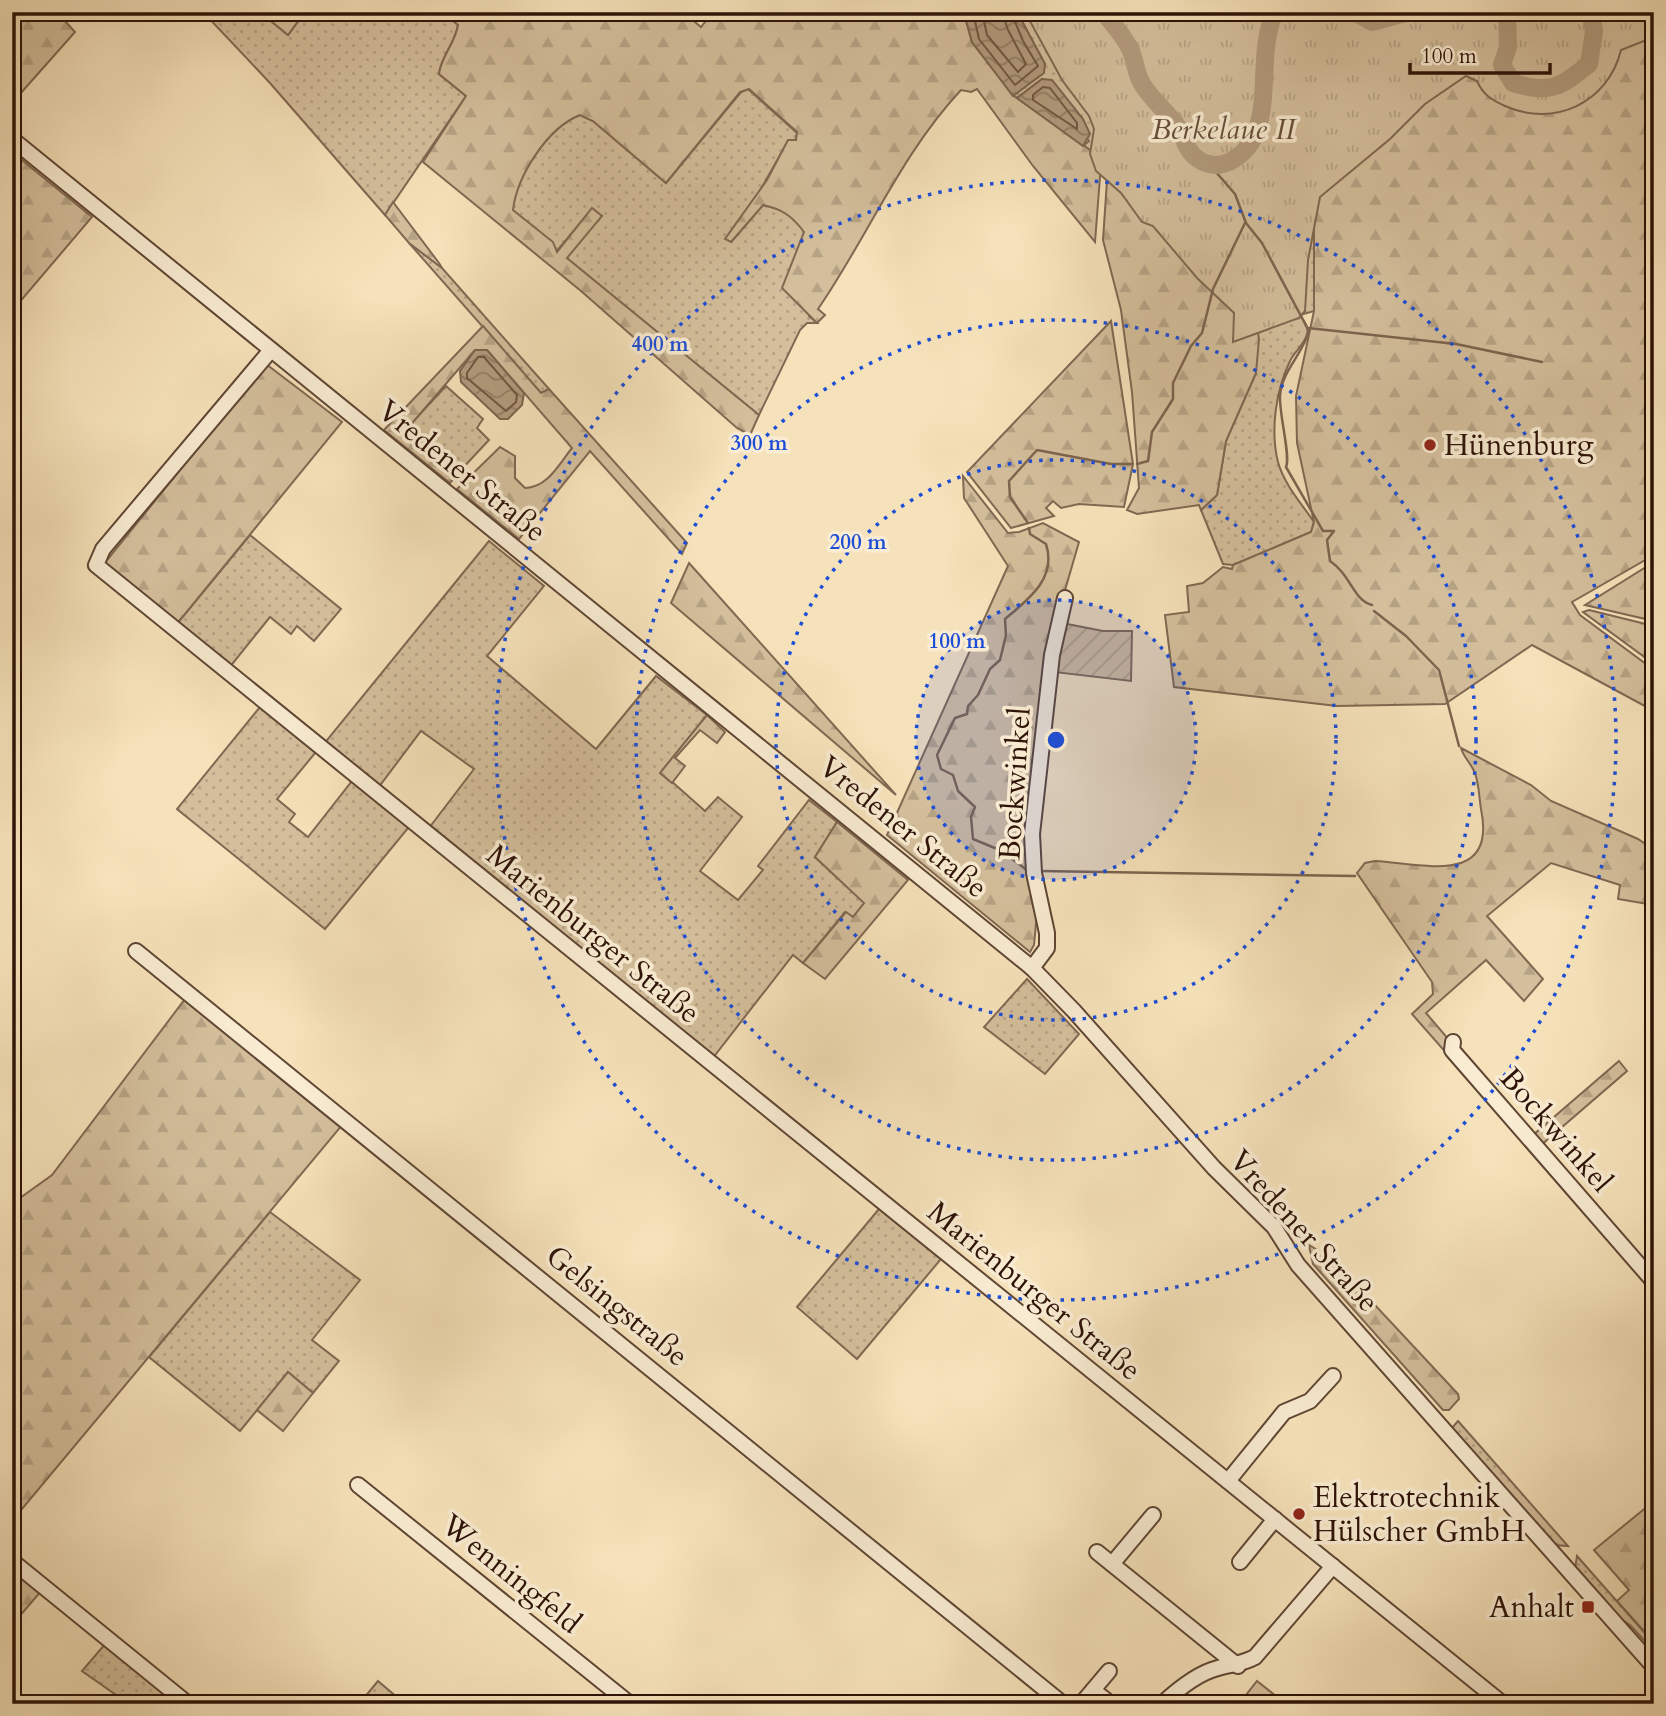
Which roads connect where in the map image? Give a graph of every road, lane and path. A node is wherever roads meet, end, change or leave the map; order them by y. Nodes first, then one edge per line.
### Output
1 (12, 139) edge
2 (271, 350) junction
3 (1065, 598) dead end
4 (136, 950) dead end
5 (1032, 968) junction
6 (1453, 1042) dead end
7 (1654, 1282) edge
8 (1333, 1376) dead end
9 (1228, 1481) junction
10 (358, 1485) dead end
11 (1153, 1515) dead end
12 (1275, 1519) junction
13 (1097, 1552) dead end
14 (12, 1561) edge
15 (1240, 1562) dead end
16 (1112, 1564) junction
17 (1333, 1566) junction
18 (1238, 1666) junction
19 (1654, 1667) edge
20 (1109, 1671) dead end
21 (1093, 1690) junction
22 (188, 1704) edge
23 (630, 1704) edge
24 (1063, 1704) edge
25 (1081, 1704) edge
26 (1111, 1704) edge
27 (1162, 1704) edge
28 (1503, 1704) edge

1 - 2 street, Vredener Straße
2 - 5 street, Vredener Straße
2 - 9 street, Marienburger Straße
3 - 5 street, Bockwinkel
4 - 24 street, Gelsingstraße
5 - 19 street, Vredener Straße
6 - 7 street, Bockwinkel
8 - 9 street
9 - 12 street, Marienburger Straße
10 - 23 street, Wenningfeld
11 - 16 street
12 - 15 street
12 - 17 street, Marienburger Straße
13 - 16 street
14 - 22 street
16 - 18 street
17 - 18 street
17 - 28 street, Marienburger Straße
18 - 27 street
20 - 21 street
21 - 25 street
21 - 26 street

